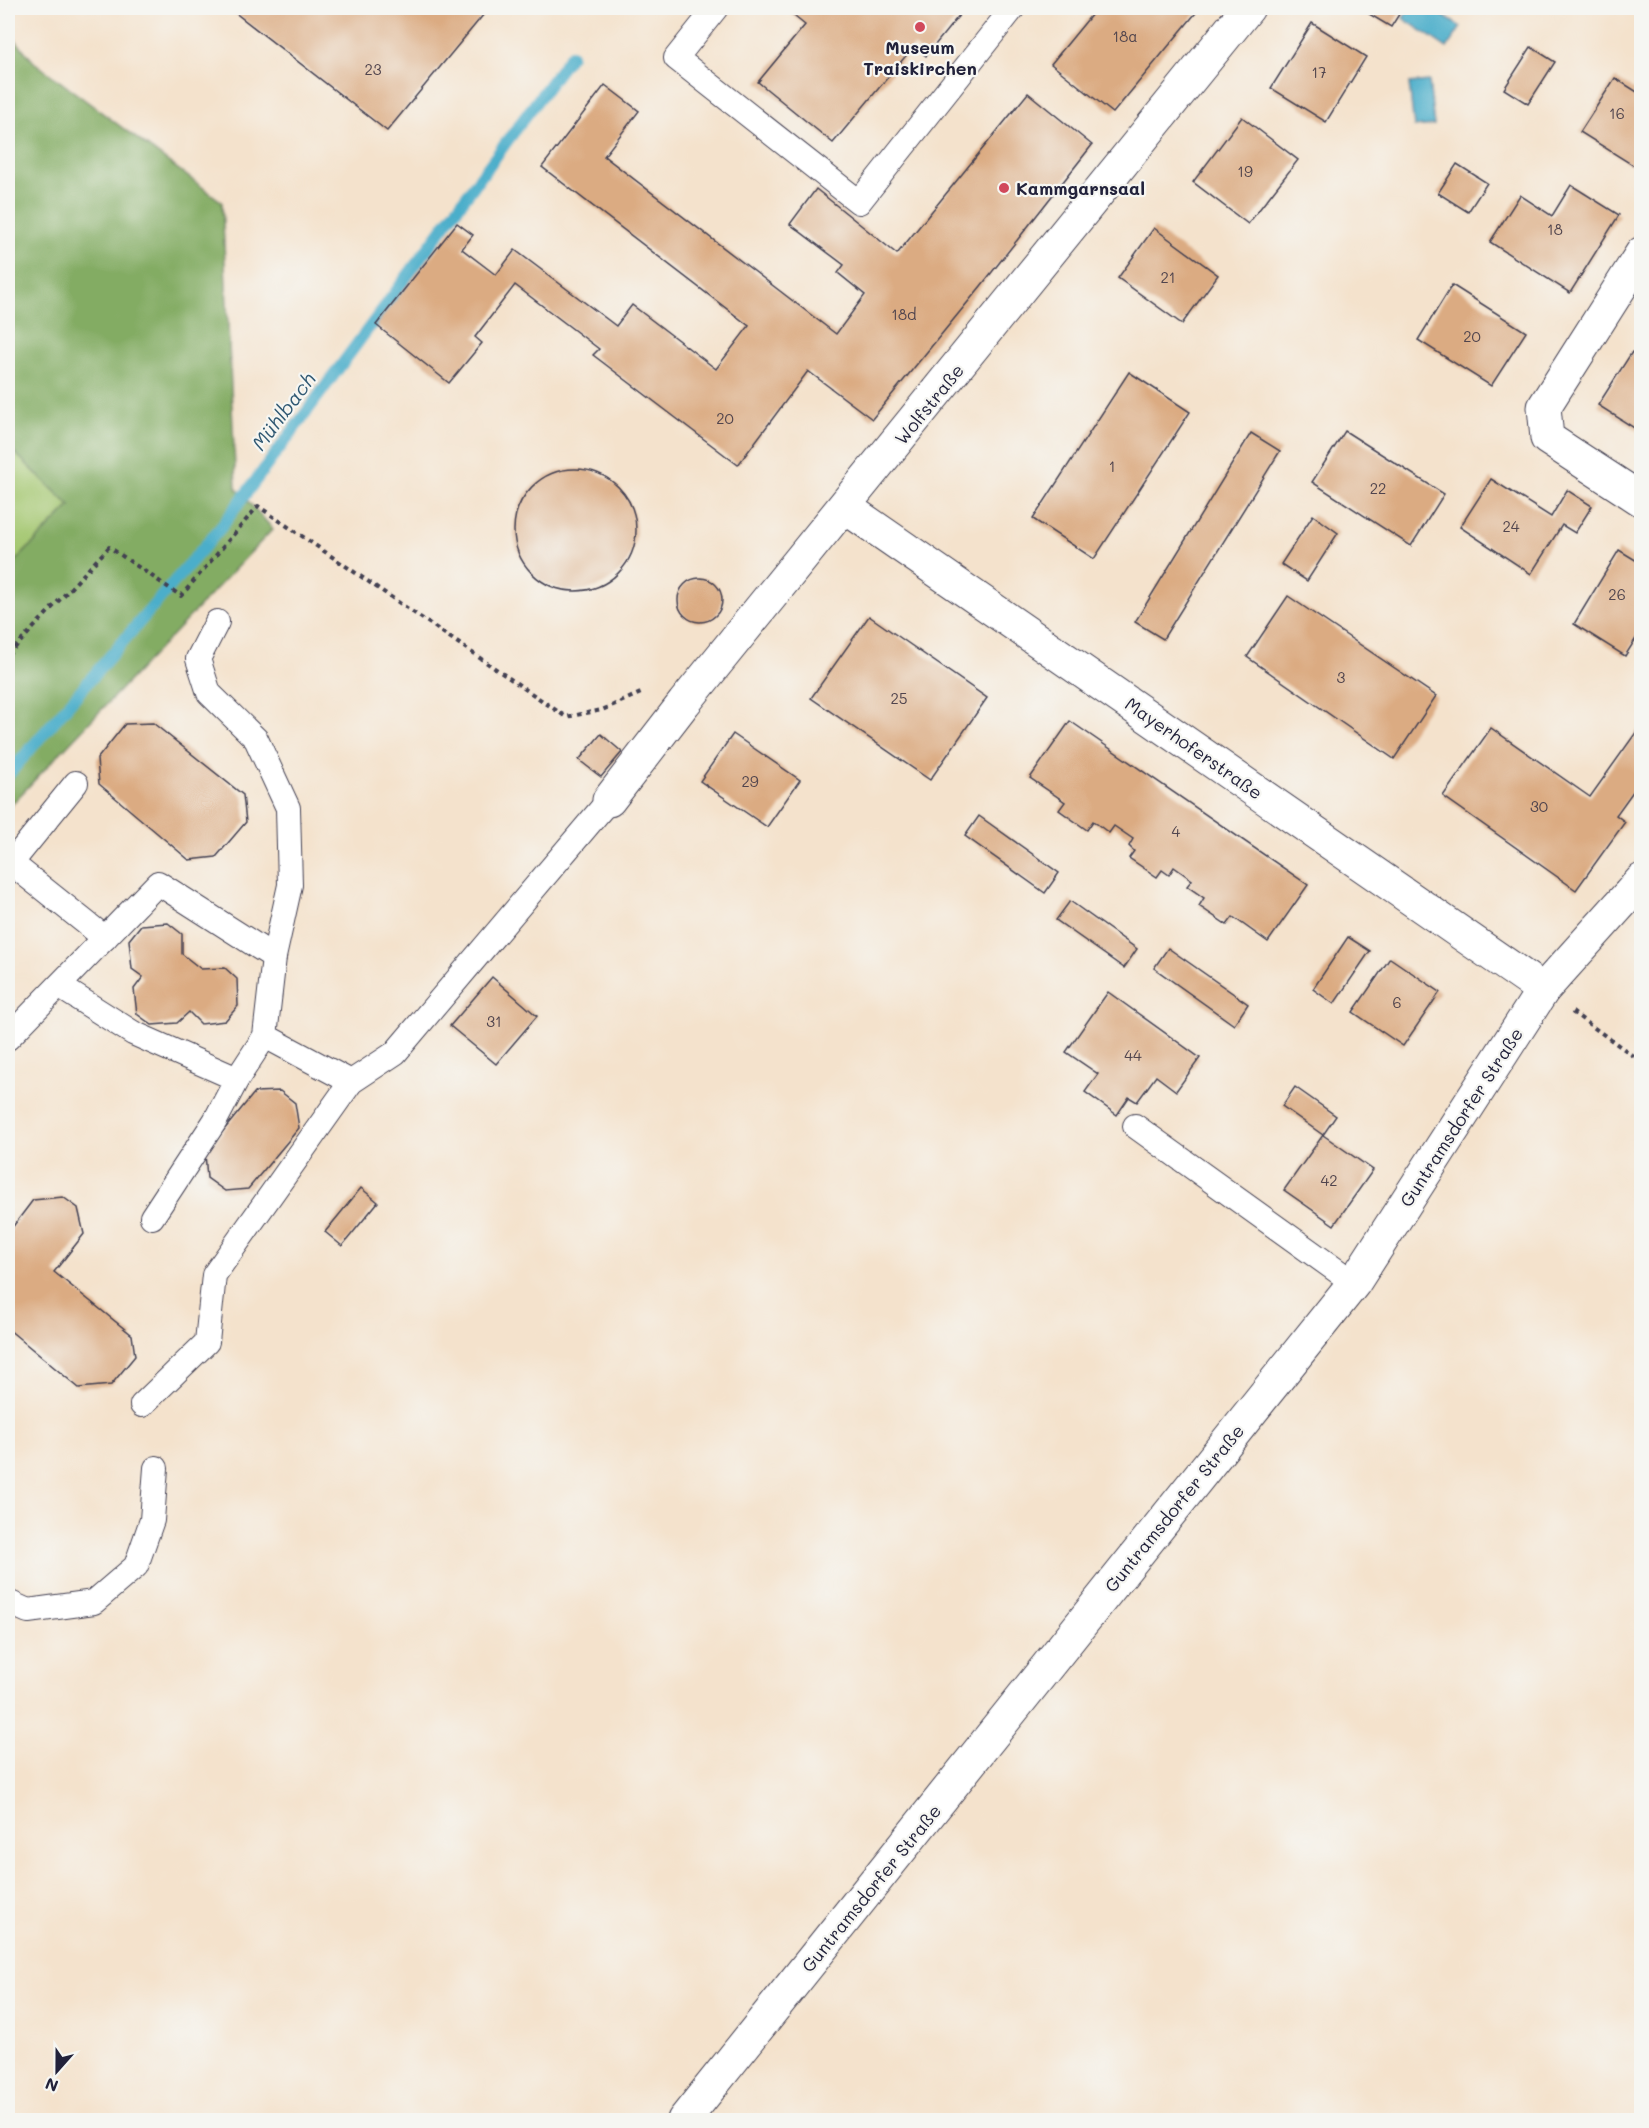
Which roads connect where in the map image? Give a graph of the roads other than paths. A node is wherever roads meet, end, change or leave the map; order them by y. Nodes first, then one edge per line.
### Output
1 (716, 8) edge
2 (1013, 8) edge
3 (1248, 8) edge
4 (1641, 253) edge
5 (1641, 500) edge
6 (845, 507) junction
7 (217, 622) dead end
8 (76, 783) dead end
9 (609, 800) joint
10 (9, 865) edge
11 (1641, 880) edge
12 (105, 938) junction
13 (274, 957) junction
14 (59, 986) junction
15 (1543, 990) junction
16 (265, 1036) junction
17 (8, 1038) edge
18 (237, 1079) junction
19 (351, 1082) junction
20 (1135, 1126) dead end
21 (152, 1217) dead end
22 (1354, 1283) junction
23 (142, 1405) dead end
24 (156, 1468) dead end
25 (8, 1602) edge
26 (684, 2121) edge

1 - 2 lane
3 - 6 street, Wolfstraße
4 - 5 street
6 - 9 street, Wolfstraße
6 - 15 street, Mayerhoferstraße
7 - 13 lane
8 - 10 lane
9 - 19 lane
10 - 12 lane
11 - 15 street, Guntramsdorfer Straße
12 - 13 lane
12 - 14 lane
13 - 16 lane
14 - 17 lane
14 - 18 lane
15 - 22 street, Guntramsdorfer Straße
16 - 18 lane
16 - 19 lane
18 - 21 lane
19 - 23 lane
20 - 22 lane
22 - 26 street, Guntramsdorfer Straße
24 - 25 lane

